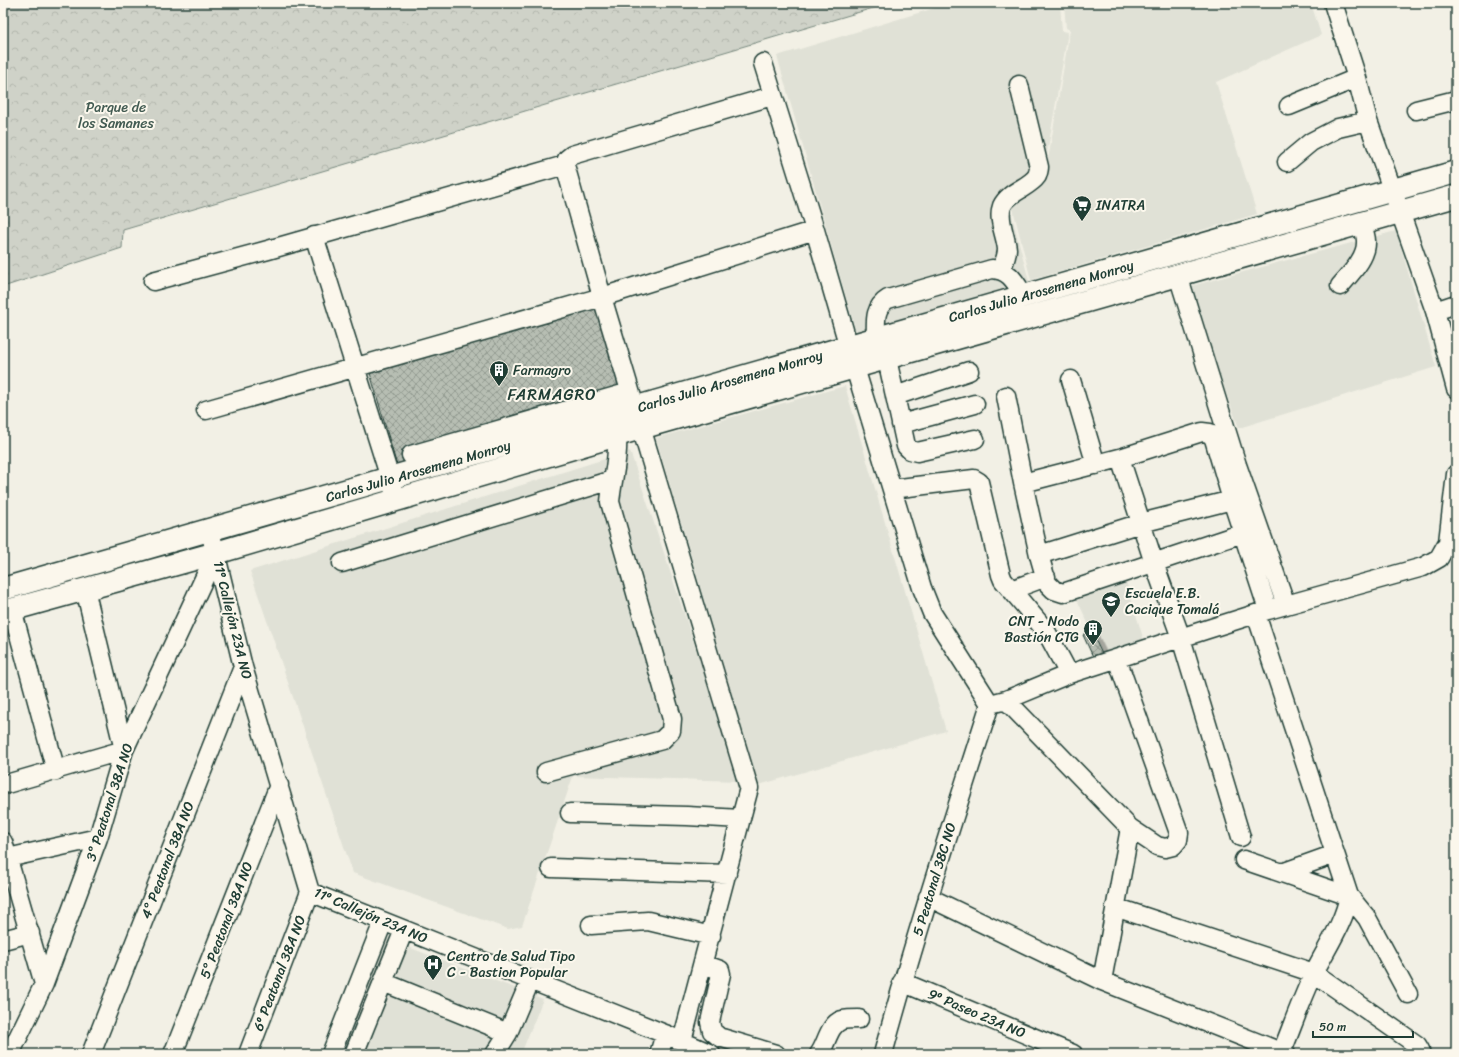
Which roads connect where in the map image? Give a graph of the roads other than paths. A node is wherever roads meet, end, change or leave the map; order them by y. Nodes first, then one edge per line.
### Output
1 (1333, 3) edge
2 (763, 63) dead end
3 (1357, 78) junction
4 (1019, 85) dead end
5 (772, 96) junction
6 (1456, 100) edge
7 (1289, 106) dead end
8 (1416, 110) dead end
9 (1368, 121) junction
10 (1287, 162) dead end
11 (565, 165) junction
12 (1456, 172) edge
13 (1392, 189) junction
14 (1456, 196) edge
15 (1401, 212) junction
16 (1361, 223) junction
17 (814, 230) junction
18 (314, 236) junction
19 (1001, 270) junction
20 (1178, 275) junction
21 (153, 281) dead end
22 (1340, 286) dead end
23 (1024, 296) junction
24 (602, 297) junction
25 (1456, 304) edge
26 (1435, 311) junction
27 (876, 338) junction
28 (848, 347) junction
29 (1452, 356) edge
30 (887, 358) junction
31 (356, 367) junction
32 (854, 368) junction
33 (969, 371) dead end
34 (1071, 380) dead end
35 (1456, 389) edge
36 (895, 396) junction
37 (1006, 396) dead end
38 (633, 400) junction
39 (975, 404) dead end
40 (206, 410) dead end
41 (901, 424) junction
42 (641, 429) junction
43 (617, 436) junction
44 (975, 439) dead end
45 (411, 455) dead end
46 (1120, 458) junction
47 (1096, 464) junction
48 (1456, 474) edge
49 (390, 478) junction
50 (612, 480) junction
51 (1023, 483) junction
52 (892, 490) junction
53 (397, 499) junction
54 (1232, 500) junction
55 (1141, 523) junction
56 (210, 531) junction
57 (1242, 533) junction
58 (1453, 541) edge
59 (216, 553) junction
60 (1039, 554) junction
61 (342, 563) dead end
62 (1154, 563) junction
63 (1046, 577) junction
64 (3, 589) edge
65 (85, 589) junction
66 (1012, 590) junction
67 (1286, 605) junction
68 (8, 611) edge
69 (1262, 612) junction
70 (1181, 638) junction
71 (1117, 659) junction
72 (244, 667) junction
73 (1069, 674) junction
74 (998, 702) junction
75 (124, 750) junction
76 (56, 771) junction
77 (546, 772) dead end
78 (3, 785) edge
79 (278, 785) junction
80 (570, 813) dead end
81 (741, 819) junction
82 (1130, 828) junction
83 (1241, 837) dead end
84 (98, 838) junction
85 (5, 853) edge
86 (1335, 854) junction
87 (1244, 860) dead end
88 (551, 868) dead end
89 (1282, 873) junction
90 (727, 874) junction
91 (310, 892) junction
92 (1349, 896) junction
93 (928, 898) junction
94 (1115, 907) junction
95 (384, 922) junction
96 (591, 925) dead end
97 (404, 930) junction
98 (30, 933) junction
99 (711, 936) junction
100 (3, 940) edge
101 (703, 964) junction
102 (1314, 973) junction
103 (530, 981) junction
104 (1102, 981) junction
105 (383, 982) junction
106 (902, 982) junction
107 (44, 984) junction
108 (1408, 994) dead end
109 (859, 1019) dead end
110 (508, 1033) junction
111 (665, 1034) junction
112 (682, 1041) junction
113 (10, 1052) edge
114 (887, 1053) edge
115 (1283, 1053) edge
116 (91, 1054) edge
117 (173, 1054) edge
118 (248, 1054) edge
119 (332, 1054) edge
120 (354, 1054) edge
121 (495, 1054) edge
122 (659, 1054) edge
123 (711, 1054) edge
124 (776, 1054) edge
125 (819, 1054) edge
126 (1073, 1054) edge
127 (1418, 1054) edge

1 - 3 street
2 - 5 street
3 - 7 street
3 - 9 street
4 - 19 street
5 - 11 street
5 - 17 street
6 - 8 street
9 - 10 street
9 - 13 street
11 - 18 street
11 - 24 street
12 - 13 main road, Carlos Julio Arosemena Monroy
13 - 15 street
13 - 23 main road, Carlos Julio Arosemena Monroy
14 - 15 main road, Carlos Julio Arosemena Monroy
15 - 16 main road, Carlos Julio Arosemena Monroy
15 - 26 street
16 - 20 main road, Carlos Julio Arosemena Monroy
16 - 22 street
17 - 24 street
17 - 28 street
18 - 21 street
18 - 31 street
19 - 23 street
19 - 27 street
20 - 30 main road, Carlos Julio Arosemena Monroy
20 - 67 street
23 - 27 main road, Carlos Julio Arosemena Monroy
24 - 31 street
24 - 38 street
25 - 26 street
26 - 29 street
27 - 28 main road, Carlos Julio Arosemena Monroy
28 - 32 street
28 - 38 main road, Carlos Julio Arosemena Monroy
29 - 35 street
30 - 32 main road, Carlos Julio Arosemena Monroy
30 - 36 street
31 - 40 street
31 - 49 street
32 - 42 main road, Carlos Julio Arosemena Monroy
32 - 52 street
33 - 36 street
34 - 47 street
36 - 41 street
37 - 51 street
38 - 42 street
38 - 45 street
38 - 49 main road, Carlos Julio Arosemena Monroy
39 - 41 street
41 - 44 street
42 - 43 main road, Carlos Julio Arosemena Monroy
42 - 81 street
43 - 50 street
43 - 53 main road, Carlos Julio Arosemena Monroy
46 - 47 street
46 - 54 street
46 - 55 street
47 - 51 street
48 - 58 street
49 - 53 street
49 - 56 main road, Carlos Julio Arosemena Monroy
50 - 61 street
50 - 77 street
51 - 60 street
52 - 66 street
52 - 74 street
53 - 59 main road, Carlos Julio Arosemena Monroy
54 - 55 street
54 - 57 street
55 - 60 street
55 - 62 street
56 - 59 street, 11º Callejón 23A NO
56 - 64 main road, Carlos Julio Arosemena Monroy
57 - 62 street
57 - 69 street
58 - 67 street
59 - 65 main road, Carlos Julio Arosemena Monroy
59 - 72 street, 11º Callejón 23A NO
59 - 75 street, 3° Peatonal 38A NO
60 - 63 street
62 - 63 street
62 - 70 street
63 - 66 street
65 - 68 main road, Carlos Julio Arosemena Monroy
65 - 75 street
66 - 73 street
67 - 69 street
68 - 76 street
69 - 70 street
69 - 86 street
70 - 71 street
70 - 83 street
71 - 73 street
71 - 82 street
72 - 79 street, 11º Callejón 23A NO
72 - 116 street, 4° Peatonal 38A NO
73 - 74 street
74 - 82 street
74 - 93 street, 5 Peatonal 38C NO
75 - 76 street
75 - 84 street, 3° Peatonal 38A NO
76 - 78 street
79 - 91 street, 11º Callejón 23A NO
79 - 117 street, 5° Peatonal 38A NO
80 - 81 street
81 - 90 street
82 - 94 street
84 - 85 street
84 - 107 street, 3° Peatonal 38A NO
85 - 98 street
86 - 89 street
86 - 92 street
87 - 89 street
88 - 90 street
89 - 92 street
90 - 99 street
91 - 95 street, 11º Callejón 23A NO
91 - 118 street, 6º Peatonal 38A NO
92 - 102 street
92 - 108 street
93 - 104 street
93 - 106 street, 5 Peatonal 38C NO
94 - 102 street
94 - 104 street
95 - 97 street, 11º Callejón 23A NO
95 - 119 street
96 - 99 street
97 - 103 street, 11º Callejón 23A NO
97 - 105 street
98 - 100 street
98 - 107 street
99 - 101 street
101 - 112 street
101 - 124 street
102 - 115 street
102 - 127 street
103 - 110 street
103 - 111 street, 11º Callejón 23A NO
104 - 115 street
105 - 110 street
105 - 120 street
106 - 114 street, 5 Peatonal 38C NO
106 - 126 street, 9º Paseo 23A NO
107 - 113 street, 3° Peatonal 38A NO
109 - 125 street
110 - 121 street
111 - 112 street, 11º Callejón 23A NO
111 - 122 street
112 - 123 street, 11º Callejón 23A NO

